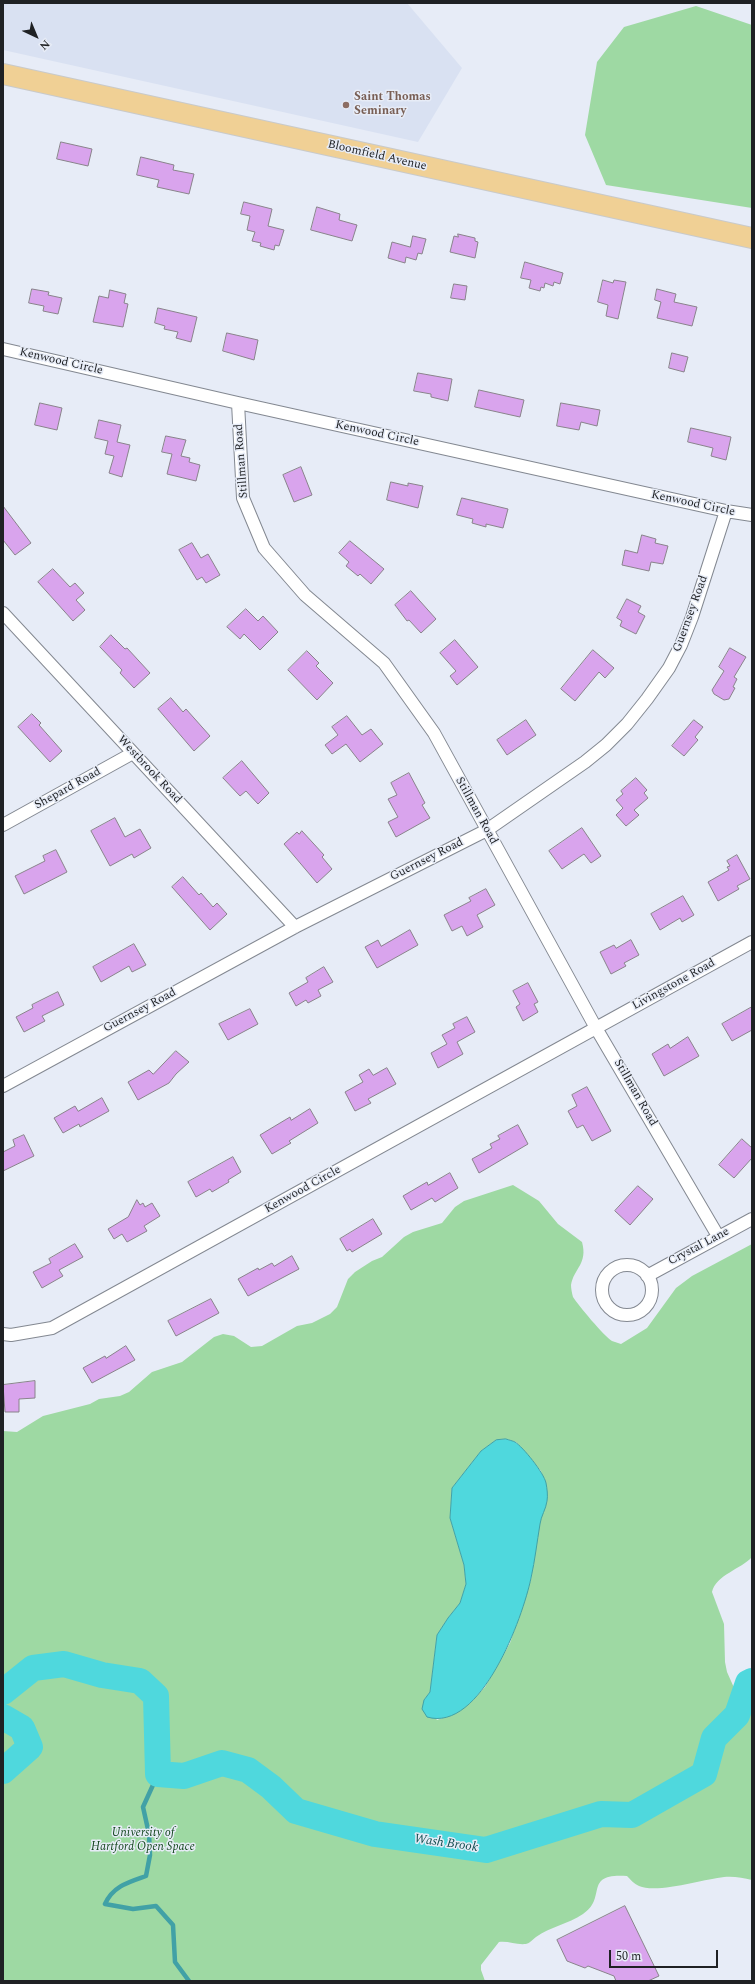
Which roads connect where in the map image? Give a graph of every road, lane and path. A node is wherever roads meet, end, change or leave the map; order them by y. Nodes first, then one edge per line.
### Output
1 (3, 74) edge
2 (752, 238) edge
3 (3, 349) edge
4 (238, 403) junction
5 (726, 511) junction
6 (752, 515) edge
7 (3, 614) edge
8 (133, 754) junction
9 (3, 825) edge
10 (487, 830) junction
11 (295, 927) junction
12 (752, 942) edge
13 (596, 1028) junction
14 (3, 1086) edge
15 (752, 1219) edge
16 (718, 1236) junction
17 (647, 1276) junction
18 (3, 1334) edge

1 - 2 main road, Bloomfield Avenue
3 - 4 street, Kenwood Circle
4 - 5 street, Kenwood Circle
4 - 10 street, Stillman Road
5 - 6 street, Kenwood Circle
5 - 10 street, Guernsey Road
7 - 8 street, Westbrook Road
8 - 9 street, Shepard Road
8 - 11 street, Westbrook Road
10 - 11 street, Guernsey Road
10 - 13 street, Stillman Road
11 - 14 street, Guernsey Road
12 - 13 street, Livingstone Road
13 - 16 street, Stillman Road
13 - 18 street, Kenwood Circle
15 - 16 street, Crystal Lane
16 - 17 street, Crystal Lane
17 - 17 street

